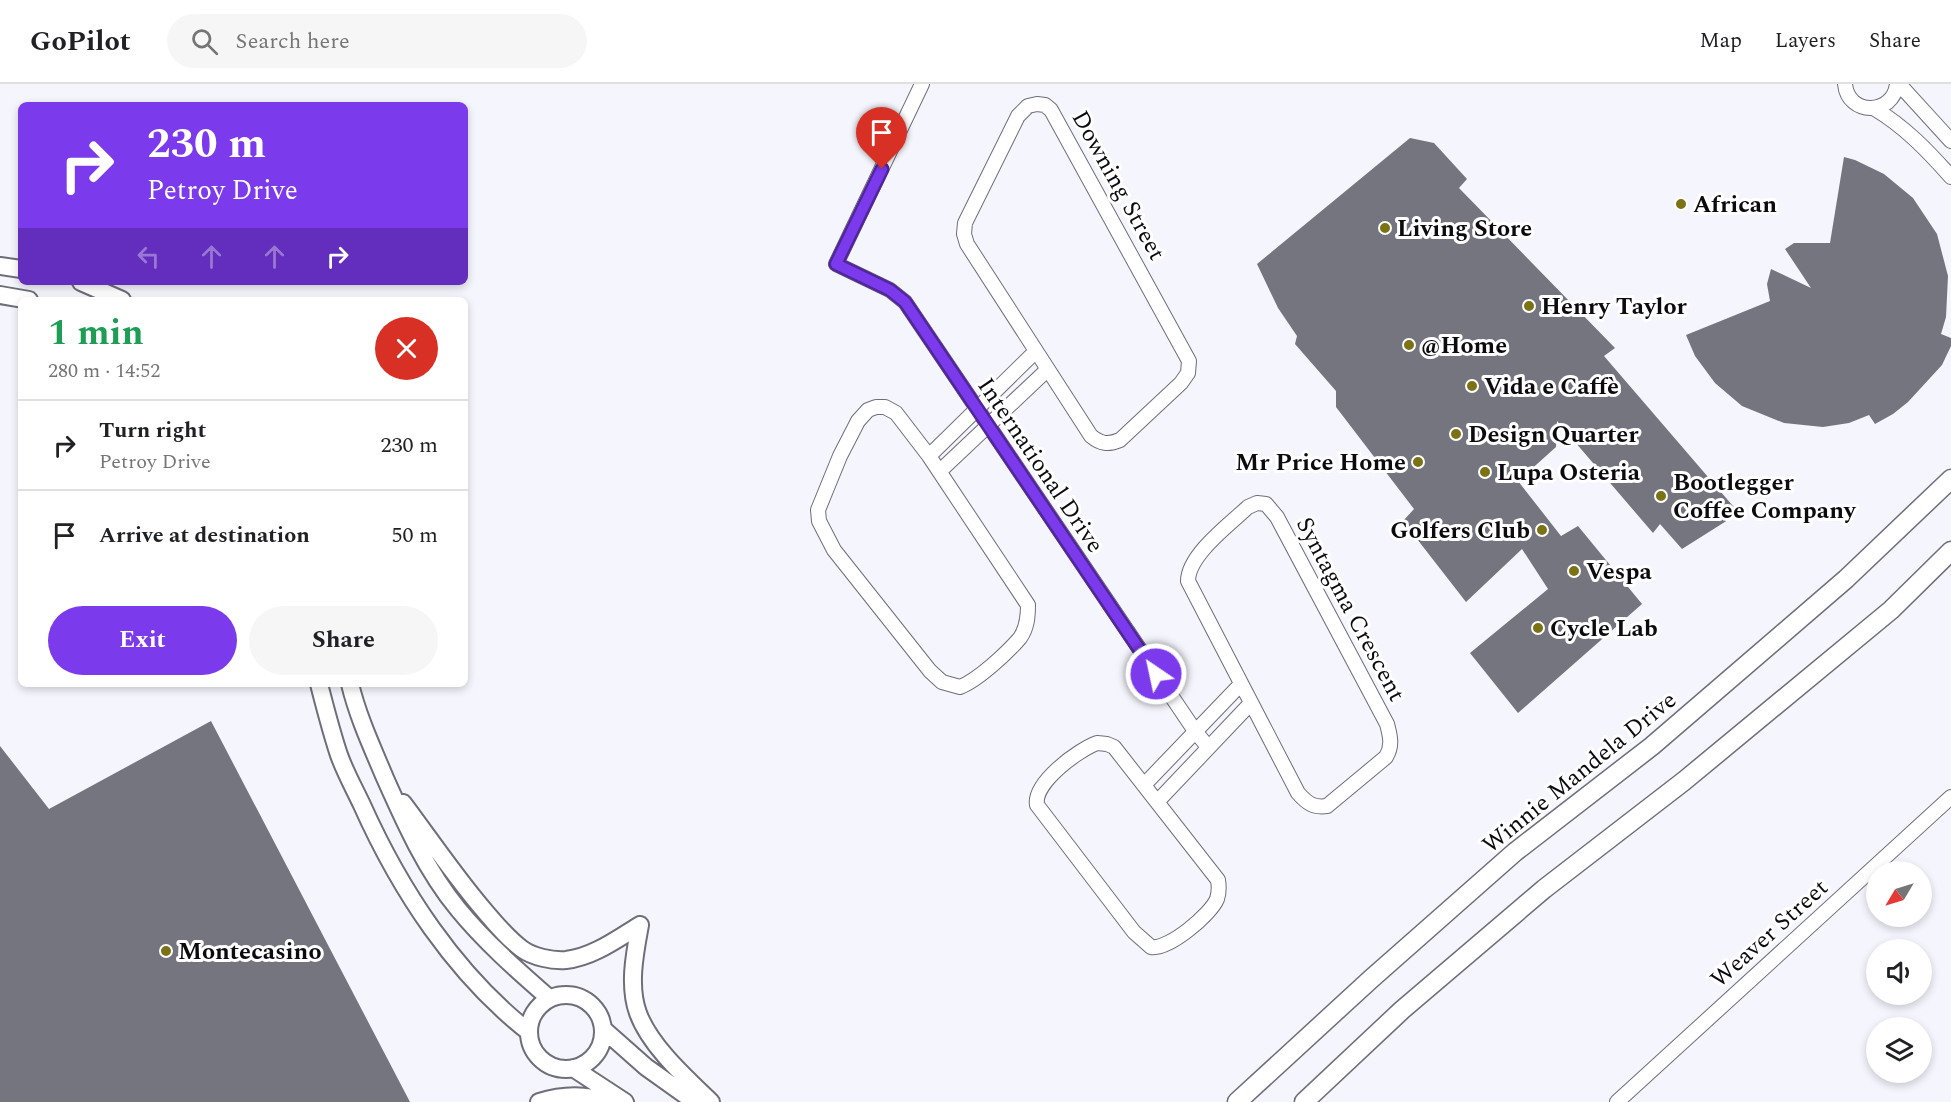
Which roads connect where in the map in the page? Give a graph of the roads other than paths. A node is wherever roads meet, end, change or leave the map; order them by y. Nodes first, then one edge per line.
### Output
1 (922, 84) edge
2 (1845, 84) edge
3 (1898, 84) edge
4 (1875, 109) junction
5 (1951, 141) edge
6 (1951, 177) edge
7 (0, 266) edge
8 (18, 269) edge
9 (88, 285) edge
10 (0, 295) edge
11 (116, 297) edge
12 (18, 298) edge
13 (1035, 352) junction
14 (1047, 370) junction
15 (976, 410) junction
16 (988, 426) junction
17 (929, 456) junction
18 (940, 471) junction
19 (1948, 481) edge
20 (1951, 551) edge
21 (1241, 684) junction
22 (320, 687) edge
23 (351, 687) edge
24 (1251, 703) junction
25 (1195, 732) junction
26 (1208, 747) junction
27 (386, 779) junction
28 (1144, 785) junction
29 (1951, 797) edge
30 (1157, 802) junction
31 (549, 998) junction
32 (603, 1029) junction
33 (529, 1032) junction
34 (573, 1068) junction
35 (539, 1102) edge
36 (608, 1102) edge
37 (625, 1102) edge
38 (695, 1102) edge
39 (711, 1102) edge
40 (1237, 1102) edge
41 (1304, 1102) edge
42 (1617, 1102) edge

1 - 15 street, International Drive
2 - 4 street
3 - 4 street
3 - 5 street
4 - 6 street
7 - 8 street
9 - 11 street
10 - 12 street
13 - 14 street, Downing Street
13 - 14 street, Downing Street
13 - 15 street
14 - 16 street
15 - 16 street, International Drive
15 - 17 street
16 - 18 street
16 - 25 street, International Drive
17 - 18 street
17 - 18 street
19 - 40 main road, Winnie Mandela Drive
20 - 41 main road
21 - 24 street, Syntagma Crescent
21 - 24 street, Syntagma Crescent
21 - 25 street
22 - 33 street
23 - 27 street
24 - 26 street
25 - 26 street, International Drive
25 - 28 street
26 - 30 street
27 - 31 street
27 - 39 street
28 - 30 street
28 - 30 street
29 - 42 street, Weaver Street
31 - 32 street
31 - 33 street
32 - 34 street
32 - 38 street
33 - 34 street
34 - 37 street
35 - 36 street

